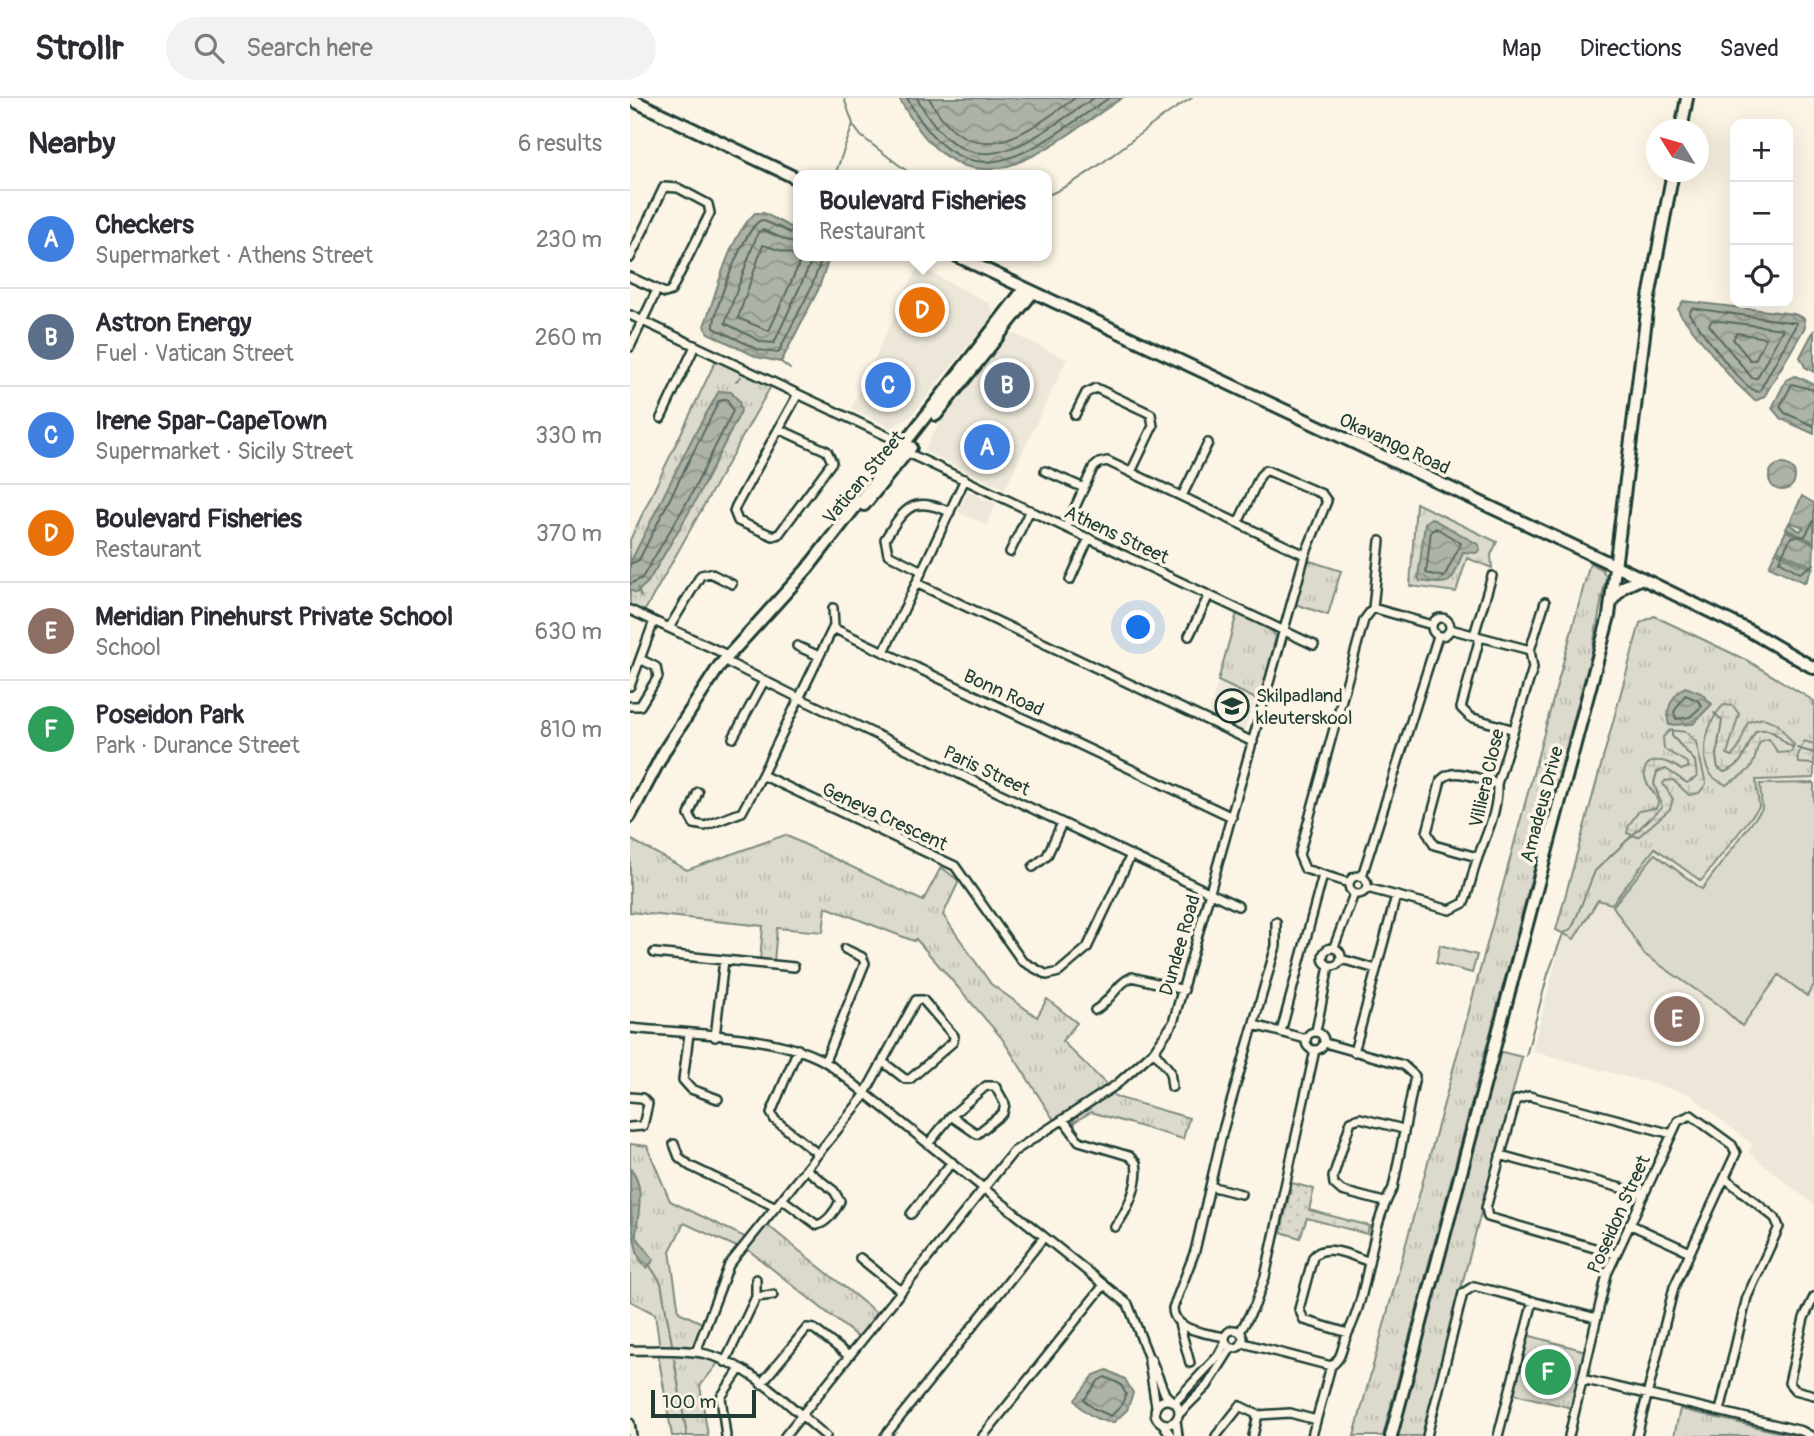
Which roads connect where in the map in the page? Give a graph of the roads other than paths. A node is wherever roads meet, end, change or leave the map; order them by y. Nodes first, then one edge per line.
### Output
1 (1687, 98) edge
2 (630, 99) edge
3 (1683, 119) edge
4 (793, 177) edge
5 (1671, 182) edge
6 (630, 258) edge
7 (968, 261) edge
8 (630, 277) edge
9 (657, 290) junction
10 (1029, 290) junction
11 (630, 315) edge
12 (643, 321) junction
13 (695, 346) junction
14 (630, 347) edge
15 (798, 394) junction
16 (1075, 415) dead end
17 (661, 418) dead end
18 (779, 429) junction
19 (1208, 443) dead end
20 (906, 448) junction
21 (1045, 471) dead end
22 (1130, 472) junction
23 (965, 479) junction
24 (1084, 488) junction
25 (1182, 496) junction
26 (1030, 510) junction
27 (950, 512) junction
28 (1238, 523) junction
29 (1066, 527) junction
30 (1089, 538) junction
31 (1380, 541) dead end
32 (1010, 552) dead end
33 (1305, 555) junction
34 (1617, 567) junction
35 (922, 571) junction
36 (1492, 576) dead end
37 (1642, 578) junction
38 (1070, 580) dead end
39 (916, 583) junction
40 (732, 584) dead end
41 (1209, 595) junction
42 (1612, 599) junction
43 (1545, 602) dead end
44 (833, 608) dead end
45 (1373, 608) junction
46 (630, 610) edge
47 (654, 621) junction
48 (1432, 625) junction
49 (669, 628) junction
50 (833, 628) junction
51 (1450, 629) junction
52 (1284, 631) junction
53 (1189, 636) dead end
54 (1438, 636) junction
55 (1477, 636) junction
56 (1314, 645) dead end
57 (797, 646) dead end
58 (1530, 650) junction
59 (884, 652) junction
60 (819, 656) junction
61 (640, 659) junction
62 (726, 659) junction
63 (1814, 668) edge
64 (764, 681) junction
65 (630, 686) edge
66 (799, 698) junction
67 (630, 706) edge
68 (1511, 729) junction
69 (733, 738) dead end
70 (1253, 742) junction
71 (762, 775) junction
72 (1497, 784) junction
73 (698, 792) dead end
74 (630, 816) edge
75 (1232, 817) junction
76 (1062, 823) junction
77 (1130, 855) junction
78 (1478, 857) junction
79 (1033, 867) dead end
80 (1323, 875) junction
81 (1362, 876) junction
82 (1349, 883) junction
83 (1367, 888) junction
84 (1210, 893) junction
85 (1354, 894) junction
86 (1395, 895) junction
87 (1238, 906) dead end
88 (1276, 922) dead end
89 (1334, 947) junction
90 (845, 949) dead end
91 (654, 953) dead end
92 (1341, 959) junction
93 (724, 960) junction
94 (1329, 966) junction
95 (793, 967) dead end
96 (1376, 969) junction
97 (1184, 990) junction
98 (1095, 1010) dead end
99 (1254, 1025) junction
100 (631, 1028) edge
101 (1316, 1031) junction
102 (1281, 1032) junction
103 (689, 1034) junction
104 (715, 1037) junction
105 (630, 1038) edge
106 (1306, 1039) junction
107 (1325, 1043) junction
108 (798, 1049) junction
109 (1154, 1051) junction
110 (1315, 1051) junction
111 (1354, 1052) junction
112 (825, 1061) junction
113 (883, 1062) junction
114 (1172, 1087) dead end
115 (866, 1094) junction
116 (630, 1097) edge
117 (718, 1099) dead end
118 (951, 1116) junction
119 (1063, 1119) junction
120 (630, 1127) edge
121 (1403, 1129) junction
122 (1672, 1134) junction
123 (674, 1144) dead end
124 (928, 1144) junction
125 (818, 1154) junction
126 (1500, 1155) junction
127 (952, 1162) junction
128 (806, 1169) junction
129 (1725, 1178) junction
130 (1210, 1186) junction
131 (984, 1188) junction
132 (1241, 1194) dead end
133 (1643, 1194) junction
134 (782, 1199) junction
135 (1384, 1202) junction
136 (776, 1206) junction
137 (911, 1214) dead end
138 (1629, 1224) junction
139 (1115, 1227) dead end
140 (1045, 1237) junction
141 (1690, 1252) junction
142 (1615, 1254) junction
143 (860, 1258) dead end
144 (1367, 1261) junction
145 (755, 1279) dead end
146 (1104, 1285) junction
147 (901, 1291) junction
148 (773, 1295) dead end
149 (756, 1297) junction
150 (1814, 1297) edge
151 (1533, 1301) junction
152 (1596, 1318) junction
153 (1179, 1323) junction
154 (1240, 1332) junction
155 (1348, 1333) junction
156 (1227, 1343) junction
157 (1243, 1343) junction
158 (630, 1350) edge
159 (696, 1352) junction
160 (849, 1356) junction
161 (1148, 1356) junction
162 (725, 1362) junction
163 (1190, 1363) dead end
164 (1331, 1366) junction
165 (740, 1369) junction
166 (1582, 1379) junction
167 (761, 1384) junction
168 (1191, 1386) junction
169 (1201, 1393) junction
170 (1647, 1394) junction
171 (1814, 1395) edge
172 (1173, 1402) junction
173 (1156, 1406) junction
174 (1720, 1411) junction
175 (1258, 1415) junction
176 (801, 1416) junction
177 (1177, 1417) junction
178 (1316, 1420) junction
179 (630, 1423) edge
180 (1163, 1424) junction
181 (1814, 1430) edge
182 (1802, 1431) junction
183 (632, 1436) edge
184 (726, 1436) edge
185 (785, 1436) edge
186 (826, 1436) edge
187 (885, 1436) edge
188 (983, 1436) edge
189 (1171, 1436) edge
190 (1178, 1436) edge
191 (1216, 1436) edge
192 (1253, 1436) edge
193 (1312, 1436) edge
194 (1391, 1436) edge
195 (1427, 1436) edge
196 (1498, 1436) edge
197 (1569, 1436) edge
198 (1637, 1436) edge
199 (1811, 1436) edge

1 - 3 street
2 - 4 street
5 - 34 street, Amadeus Drive
6 - 9 street
7 - 10 street, Okavango Road
8 - 9 street
9 - 12 street
10 - 20 street, Vatican Street
10 - 34 street, Okavango Road
11 - 12 street, Athens Street
12 - 13 street, Athens Street
12 - 14 street
13 - 15 street, Athens Street
13 - 17 street
15 - 18 street
15 - 20 street, Athens Street
16 - 22 street
18 - 18 street
19 - 25 street
20 - 23 street, Athens Street
20 - 62 street, Vatican Street
21 - 24 street
22 - 24 street
22 - 25 street
23 - 26 street, Athens Street
23 - 27 street
24 - 29 street
25 - 28 street
26 - 29 street, Athens Street
26 - 32 street
27 - 35 street
27 - 35 street
28 - 33 street
28 - 33 street, Dundee Road
29 - 30 street, Athens Street
30 - 38 street
30 - 41 street, Athens Street
31 - 45 street
33 - 52 street, Dundee Road
34 - 37 street, Okavango Road
34 - 42 street, Amadeus Drive
35 - 39 street
36 - 55 street
37 - 42 street
37 - 63 street, Okavango Road
39 - 59 street
39 - 70 street
40 - 49 street
41 - 52 street, Athens Street
41 - 53 street
42 - 194 street, Amadeus Drive
43 - 58 street, Villiera Close
44 - 50 street
45 - 48 street
45 - 80 street
46 - 47 street, Paris Street
47 - 49 street, Paris Street
47 - 61 street
48 - 51 street
48 - 54 street
49 - 62 street, Paris Street
50 - 59 street, Bonn Road
50 - 60 street
51 - 54 street
51 - 55 street
52 - 56 street, Athens Street
52 - 70 street, Dundee Road
54 - 81 street
55 - 58 street
55 - 68 street
57 - 60 street
58 - 68 street, Villiera Close
59 - 75 street, Bonn Road
60 - 66 street
61 - 65 street
61 - 67 street
62 - 64 street, Paris Street
62 - 74 street, Vatican Street
64 - 66 street, Paris Street
64 - 69 street
66 - 71 street
66 - 76 street, Paris Street
68 - 72 street, Villiera Close
70 - 75 street, Dundee Road
71 - 73 street
71 - 77 street, Geneva Crescent
72 - 78 street, Villiera Close
72 - 78 street
75 - 84 street, Dundee Road
76 - 77 street, Paris Street
76 - 79 street
77 - 84 street, Paris Street
78 - 86 street, Villiera Close
80 - 82 street
80 - 102 street
81 - 82 street
81 - 83 street
82 - 85 street
83 - 85 street
83 - 86 street, Villiera Close
84 - 87 street, Paris Street
84 - 97 street, Dundee Road
85 - 89 street
86 - 96 street
88 - 99 street
89 - 92 street
89 - 94 street
90 - 112 street
91 - 93 street
92 - 94 street
92 - 96 street
93 - 95 street
93 - 104 street
94 - 101 street
96 - 111 street
97 - 98 street
97 - 109 street, Dundee Road
99 - 102 street
99 - 130 street
100 - 103 street
100 - 105 street
101 - 106 street
101 - 107 street
102 - 106 street
103 - 104 street
103 - 117 street
104 - 108 street
106 - 110 street
107 - 110 street
107 - 111 street
108 - 112 street
108 - 125 street
109 - 114 street
109 - 119 street, Dundee Road
110 - 154 street
111 - 121 street
112 - 115 street
113 - 113 street
113 - 115 street
115 - 124 street
115 - 125 street
116 - 120 street
118 - 118 street
118 - 124 street
119 - 131 street, Dundee Road
119 - 139 street
121 - 135 street
121 - 135 street
122 - 126 street
122 - 129 street
122 - 133 street, Poseidon Street
123 - 136 street
124 - 127 street
125 - 128 street
126 - 133 street
126 - 142 street
127 - 131 street
127 - 137 street
128 - 134 street
128 - 134 street
129 - 141 street
129 - 174 street
130 - 132 street
130 - 153 street
131 - 140 street
131 - 147 street, Dundee Road
133 - 138 street, Poseidon Street
134 - 136 street
135 - 144 street
136 - 159 street
138 - 141 street
138 - 142 street, Poseidon Street
140 - 146 street
140 - 187 street
141 - 170 street
142 - 152 street, Poseidon Street
143 - 147 street
144 - 155 street
144 - 155 street
145 - 149 street
146 - 161 street
146 - 188 street
147 - 160 street, Dundee Road
148 - 149 street
149 - 162 street
150 - 171 street
151 - 152 street
151 - 195 street
151 - 196 street
152 - 166 street, Poseidon Street
153 - 156 street
153 - 163 street
154 - 156 street
154 - 157 street
155 - 164 street
156 - 157 street
156 - 168 street
156 - 169 street
157 - 164 street
158 - 159 street
159 - 162 street
160 - 167 street
160 - 176 street, Dundee Road
161 - 172 street
161 - 173 street
162 - 165 street
164 - 178 street
165 - 167 street
165 - 184 street
166 - 170 street
166 - 197 street, Poseidon Street
167 - 176 street
168 - 169 street
168 - 172 street
169 - 177 street
170 - 174 street
170 - 198 street
172 - 173 street
172 - 177 street
173 - 180 street
174 - 182 street
175 - 178 street
175 - 191 street
175 - 192 street
176 - 185 street, Dundee Road
176 - 186 street
177 - 180 street
177 - 190 street
178 - 193 street
179 - 183 street
180 - 189 street
181 - 182 street
182 - 199 street

